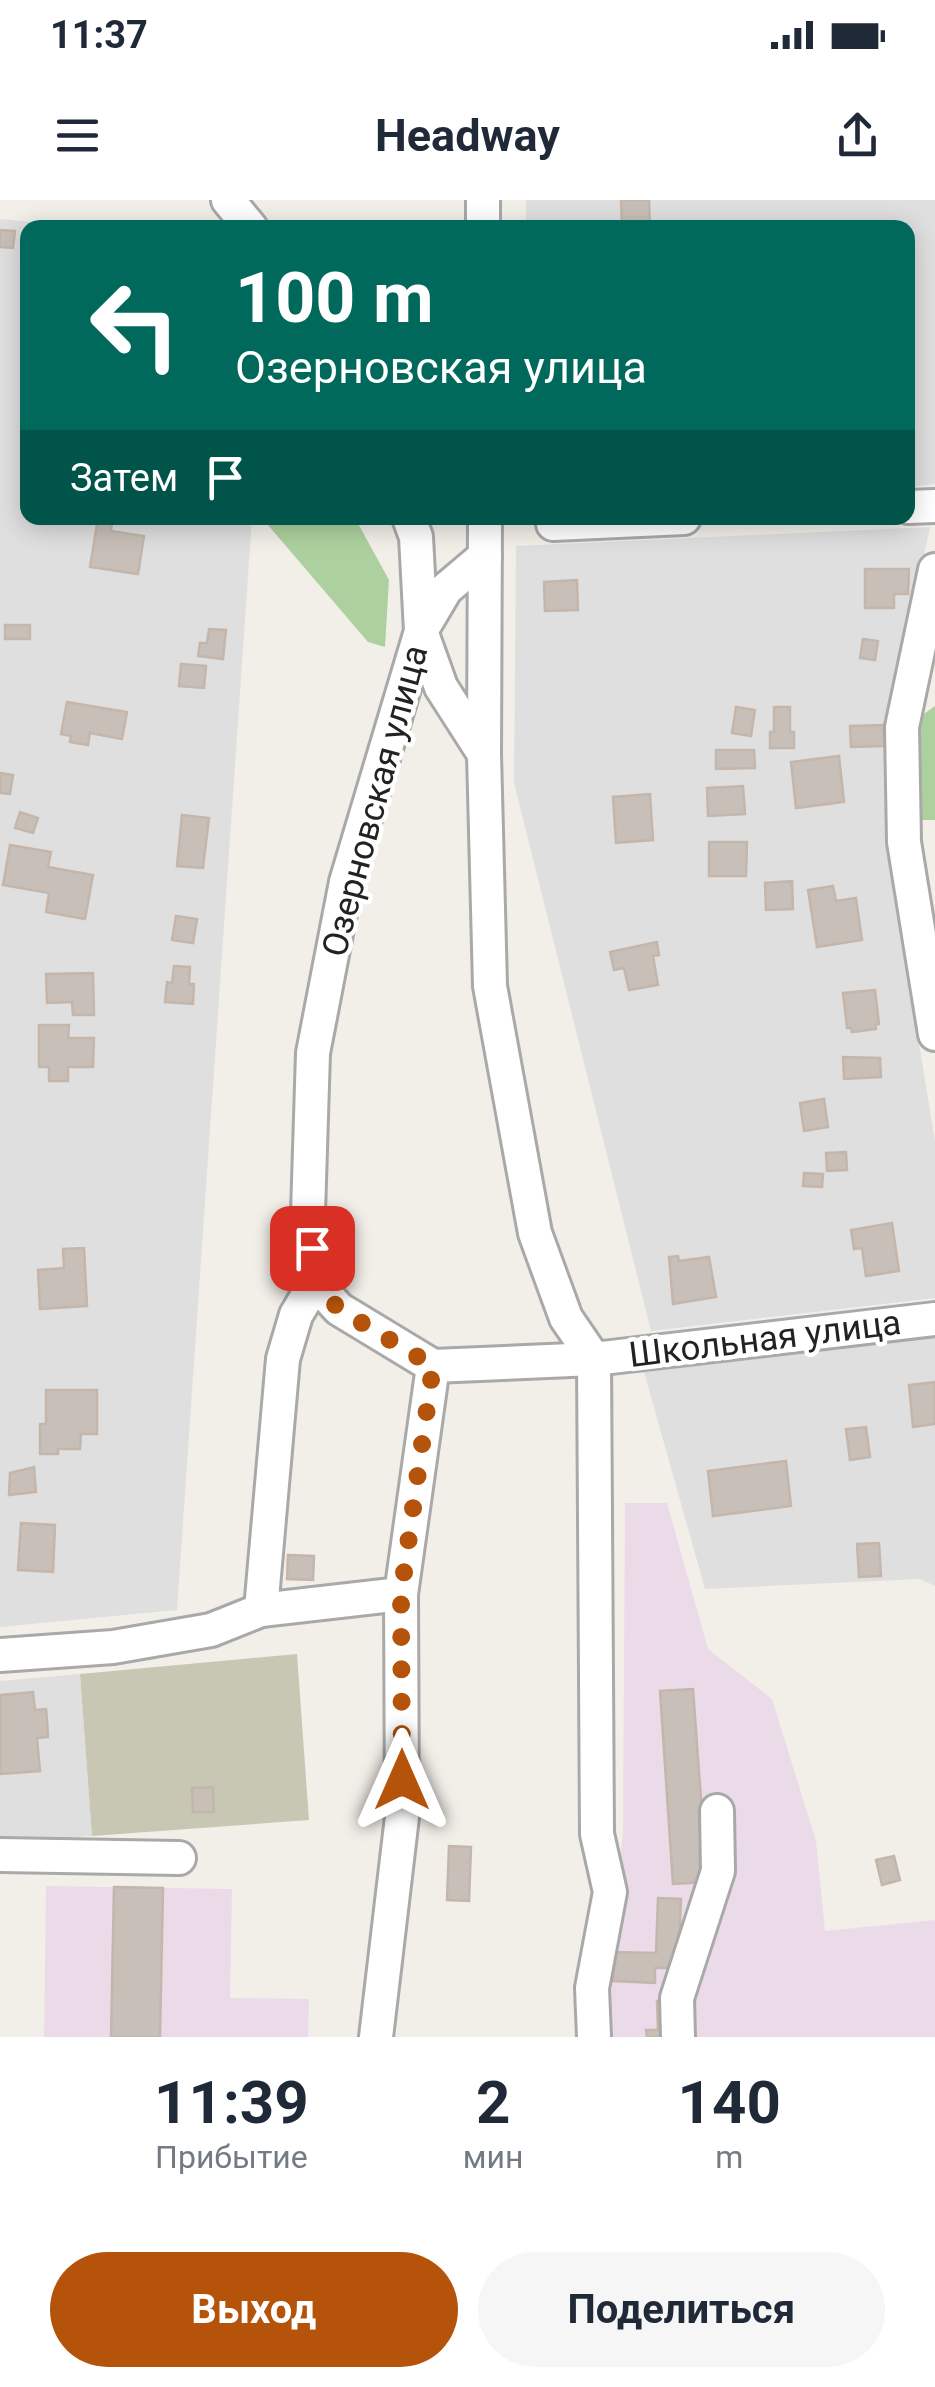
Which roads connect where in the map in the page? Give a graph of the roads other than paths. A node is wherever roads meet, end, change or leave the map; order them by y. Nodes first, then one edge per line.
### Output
1 (228, 200) edge
2 (244, 220) edge
3 (412, 525) edge
4 (484, 525) edge
5 (485, 556) junction
6 (935, 570) edge
7 (420, 631) junction
8 (484, 754) junction
9 (919, 840) edge
10 (935, 1034) edge
11 (315, 1283) junction
12 (935, 1319) edge
13 (594, 1359) junction
14 (433, 1366) junction
15 (401, 1594) junction
16 (261, 1610) junction
17 (0, 1655) edge
18 (716, 1811) dead end
19 (0, 1855) edge
20 (179, 1858) dead end
21 (376, 2037) edge
22 (594, 2037) edge
23 (678, 2037) edge

1 - 2 street
3 - 7 street, Озерновская улица
4 - 5 street
5 - 7 street
5 - 8 street
6 - 9 street
7 - 8 street
7 - 11 street, Озерновская улица
8 - 13 street
9 - 10 street
11 - 14 street
11 - 16 street
12 - 13 street, Школьная улица
13 - 14 street, Школьная улица
13 - 22 street
14 - 15 street
15 - 16 street
15 - 21 street
16 - 17 street
18 - 23 street
19 - 20 street

